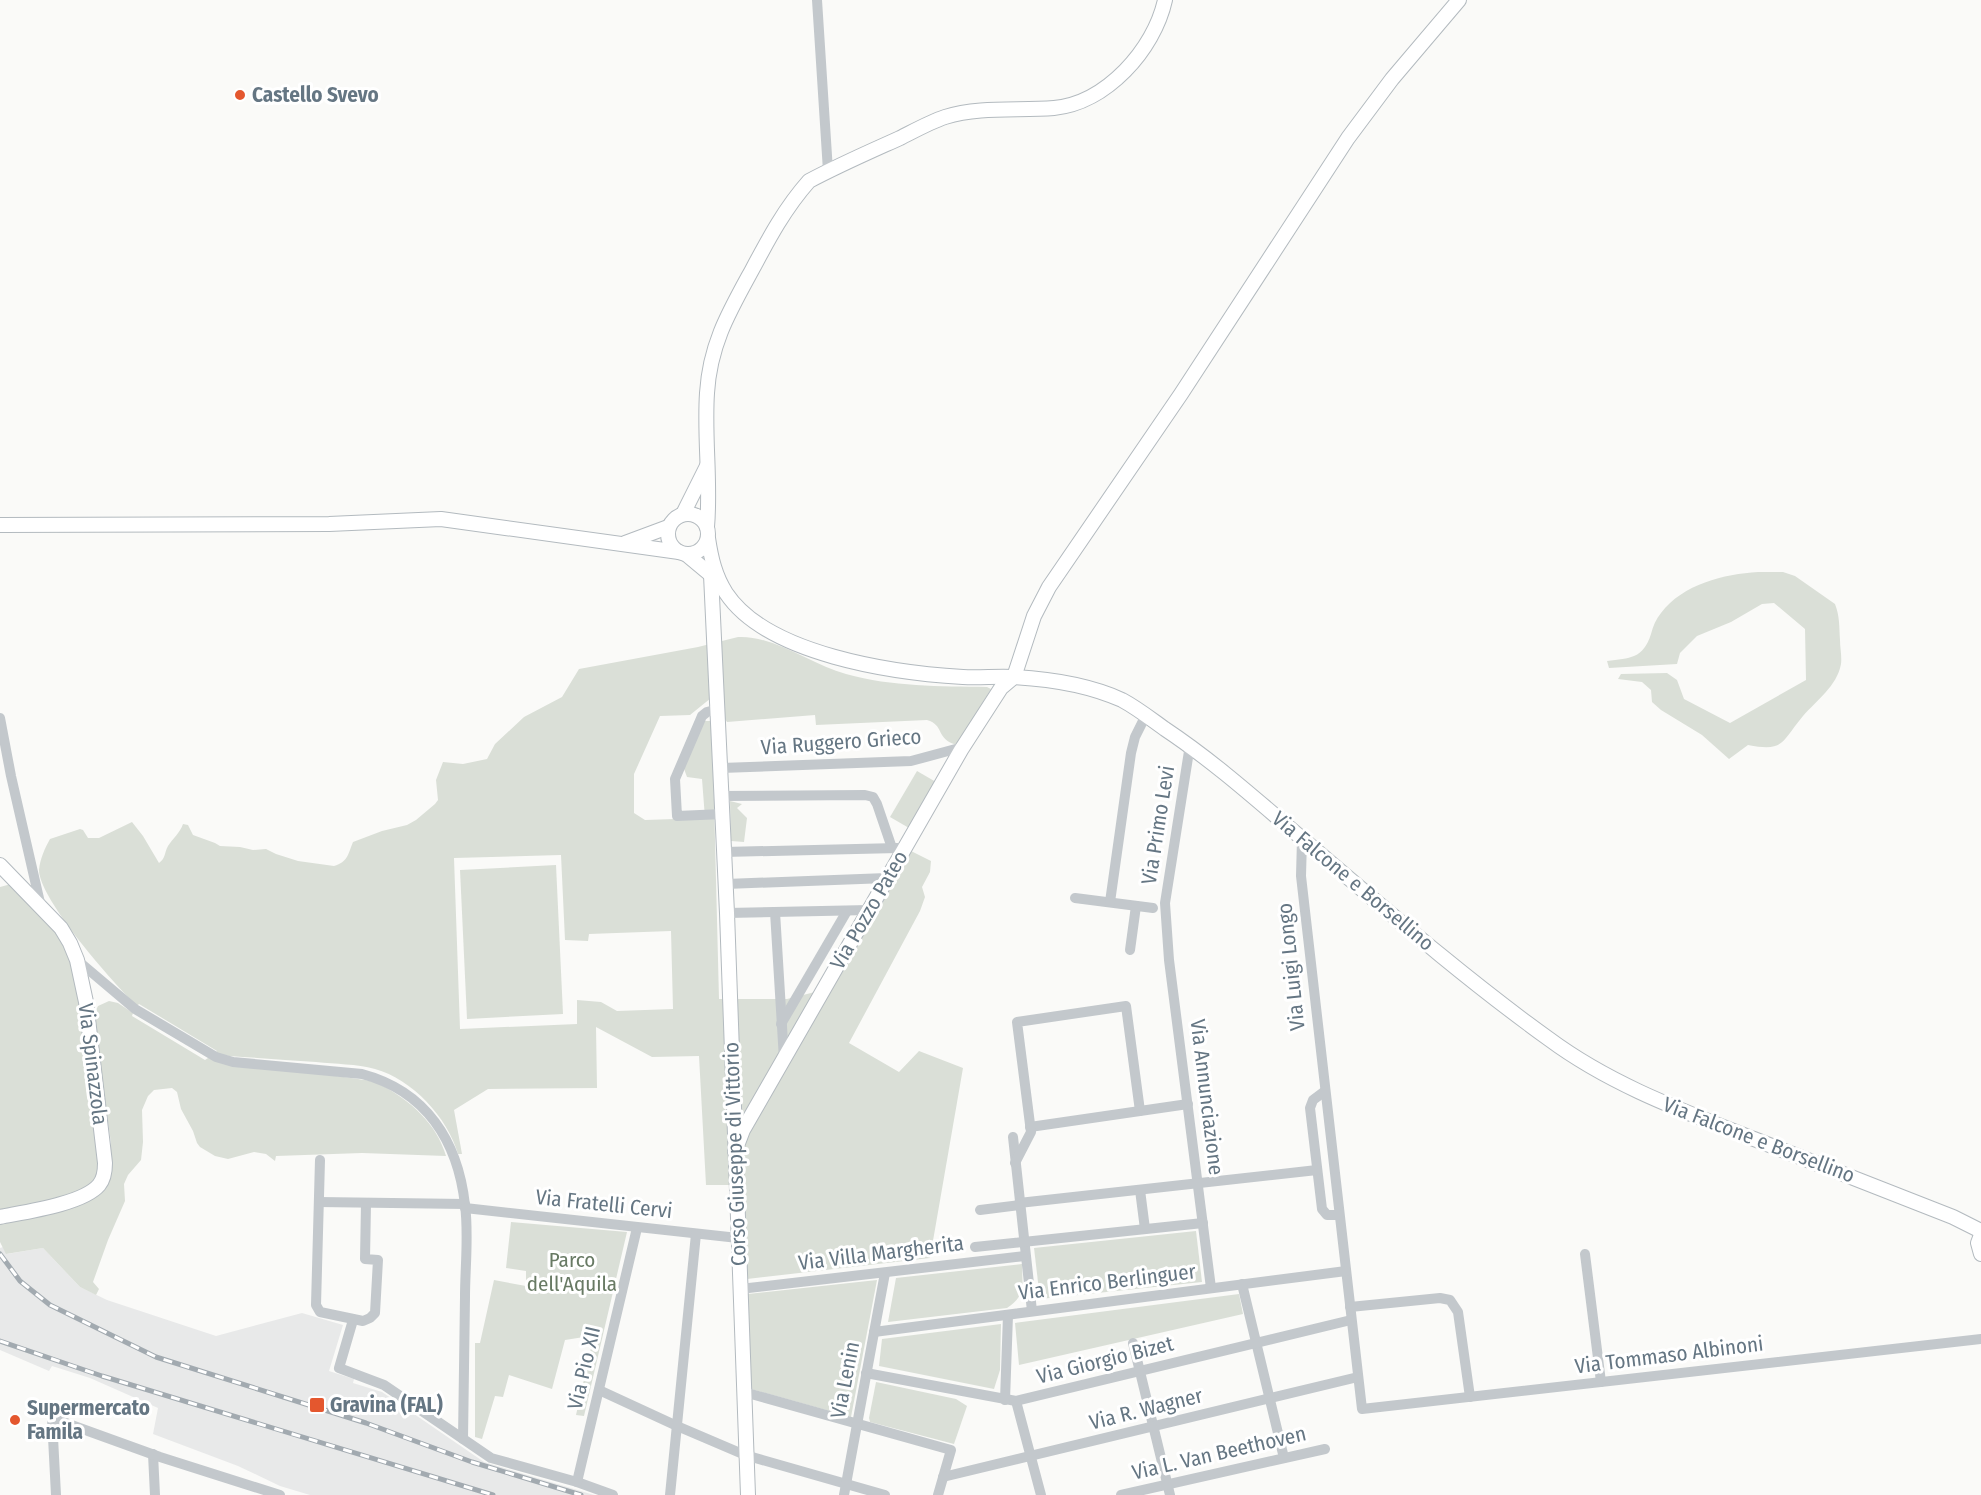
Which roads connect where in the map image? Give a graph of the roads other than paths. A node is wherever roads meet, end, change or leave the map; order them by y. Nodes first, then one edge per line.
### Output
1 (817, 0) edge
2 (1165, 0) edge
3 (1459, 0) edge
4 (828, 171) junction
5 (708, 465) junction
6 (683, 514) junction
7 (0, 525) edge
8 (668, 527) junction
9 (707, 532) junction
10 (622, 544) junction
11 (682, 553) junction
12 (716, 579) junction
13 (1014, 677) junction
14 (718, 710) junction
15 (1146, 715) junction
16 (0, 718) edge
17 (1190, 745) junction
18 (963, 747) junction
19 (721, 768) junction
20 (722, 796) junction
21 (723, 814) junction
22 (1302, 839) junction
23 (898, 848) junction
24 (724, 852) junction
25 (0, 865) edge
26 (887, 878) junction
27 (5, 879) edge
28 (726, 884) junction
29 (1075, 898) dead end
30 (1110, 902) junction
31 (1136, 906) junction
32 (41, 907) junction
33 (1153, 908) dead end
34 (847, 910) junction
35 (869, 910) junction
36 (1165, 910) joint
37 (775, 912) junction
38 (727, 913) junction
39 (1130, 950) dead end
40 (77, 960) junction
41 (782, 1024) junction
42 (784, 1059) junction
43 (1325, 1091) junction
44 (1188, 1104) junction
45 (1140, 1111) junction
46 (1030, 1127) junction
47 (1013, 1137) dead end
48 (735, 1151) junction
49 (320, 1160) dead end
50 (1015, 1163) junction
51 (1317, 1170) junction
52 (1198, 1184) junction
53 (1140, 1190) junction
54 (319, 1202) junction
55 (366, 1203) junction
56 (1020, 1204) junction
57 (465, 1206) junction
58 (980, 1210) dead end
59 (1339, 1215) junction
60 (0, 1217) edge
61 (1203, 1223) junction
62 (637, 1228) junction
63 (1144, 1229) junction
64 (1981, 1233) edge
65 (696, 1234) junction
66 (738, 1238) junction
67 (1024, 1242) junction
68 (975, 1247) dead end
69 (1585, 1254) dead end
70 (1981, 1254) edge
71 (1025, 1256) junction
72 (1346, 1271) junction
73 (885, 1273) junction
74 (1242, 1284) junction
75 (1211, 1288) junction
76 (740, 1289) junction
77 (1350, 1307) junction
78 (1032, 1311) junction
79 (1008, 1315) junction
80 (353, 1320) junction
81 (1351, 1320) junction
82 (874, 1332) junction
83 (1981, 1339) edge
84 (1133, 1342) dead end
85 (1256, 1343) junction
86 (1140, 1371) junction
87 (867, 1373) junction
88 (1358, 1377) junction
89 (1601, 1382) junction
90 (599, 1390) junction
91 (744, 1392) junction
92 (1470, 1397) junction
93 (1269, 1399) junction
94 (1010, 1401) junction
95 (1362, 1409) joint
96 (857, 1424) junction
97 (677, 1426) junction
98 (1154, 1428) junction
99 (463, 1439) junction
100 (1325, 1449) dead end
101 (153, 1454) junction
102 (746, 1455) junction
103 (1031, 1458) junction
104 (1284, 1458) junction
105 (943, 1478) junction
106 (577, 1482) junction
107 (845, 1490) edge
108 (1169, 1490) edge
109 (264, 1492) edge
110 (56, 1495) edge
111 (155, 1495) edge
112 (280, 1495) edge
113 (613, 1495) edge
114 (670, 1495) edge
115 (748, 1495) edge
116 (885, 1495) edge
117 (938, 1495) edge
118 (1041, 1495) edge
119 (1121, 1495) edge

1 - 4 street
2 - 4 street, Via Falcone e Borsellino
3 - 13 street
4 - 5 street, Via Falcone e Borsellino
5 - 6 street
5 - 9 street, Via Falcone e Borsellino
6 - 8 street
6 - 9 street
7 - 10 street
8 - 10 street
8 - 11 street
9 - 11 street
9 - 12 street, Via Falcone e Borsellino
10 - 11 street
11 - 12 street, Via Falcone e Borsellino
12 - 13 street, Via Falcone e Borsellino
12 - 14 street, Corso Giuseppe di Vittorio
13 - 15 street, Via Falcone e Borsellino
13 - 18 street, Via Pozzo Pateo
14 - 19 street, Corso Giuseppe di Vittorio
14 - 21 street
15 - 17 street, Via Falcone e Borsellino
15 - 30 street
16 - 32 street
17 - 22 street, Via Falcone e Borsellino
17 - 36 street, Via Primo Levi
18 - 19 street, Via Ruggero Grieco
18 - 23 street, Via Pozzo Pateo
19 - 20 street, Corso Giuseppe di Vittorio
20 - 21 street, Corso Giuseppe di Vittorio
20 - 23 street
21 - 24 street, Corso Giuseppe di Vittorio
22 - 43 street, Via Luigi Longo
22 - 64 street, Via Falcone e Borsellino
23 - 24 street
23 - 26 street, Via Pozzo Pateo
24 - 28 street, Corso Giuseppe di Vittorio
25 - 27 street, Via Spinazzola
26 - 28 street
26 - 35 street, Via Pozzo Pateo
27 - 32 street, Via Spinazzola
28 - 38 street, Corso Giuseppe di Vittorio
29 - 30 street
30 - 31 street
31 - 33 street
31 - 39 street
32 - 40 street, Via Spinazzola
34 - 35 street
34 - 37 street
34 - 41 street, Via Pozzo Pateo
35 - 42 street, Via Pozzo Pateo
36 - 44 street, Via Annunciazione
37 - 38 street
37 - 41 street
38 - 48 street, Corso Giuseppe di Vittorio
40 - 57 street
40 - 60 street, Via Spinazzola
41 - 42 street
42 - 48 street, Via Pozzo Pateo
43 - 51 street
43 - 59 street, Via Luigi Longo
44 - 45 street
44 - 52 street, Via Annunciazione
45 - 46 street
45 - 46 street
46 - 50 street
47 - 50 street
48 - 66 street, Corso Giuseppe di Vittorio
49 - 54 street
50 - 56 street
51 - 52 street
51 - 59 street
52 - 53 street
52 - 61 street, Via Annunciazione
53 - 56 street
53 - 63 street
54 - 55 street, Via Fratelli Cervi
54 - 80 street
55 - 57 street, Via Fratelli Cervi
55 - 80 street
56 - 58 street
56 - 67 street
57 - 62 street, Via Fratelli Cervi
57 - 99 street
59 - 72 street, Via Luigi Longo
61 - 63 street, Via Villa Margherita
61 - 75 street, Via Annunciazione
62 - 65 street, Via Fratelli Cervi
62 - 90 street, Via Pio XII
63 - 67 street, Via Villa Margherita
64 - 70 street
65 - 66 street, Via Fratelli Cervi
65 - 97 street
66 - 76 street, Corso Giuseppe di Vittorio
67 - 68 street, Via Villa Margherita
67 - 71 street
69 - 89 street
71 - 73 street, Via Villa Margherita
71 - 78 street
72 - 74 street, Via Enrico Berlinguer
72 - 77 street, Via Luigi Longo
73 - 76 street, Via Villa Margherita
73 - 82 street, Via Lenin
74 - 75 street, Via Enrico Berlinguer
74 - 85 street
75 - 78 street, Via Enrico Berlinguer
76 - 91 street, Corso Giuseppe di Vittorio
77 - 81 street, Via Luigi Longo
77 - 92 street
78 - 79 street, Via Enrico Berlinguer
79 - 82 street, Via Enrico Berlinguer
79 - 94 street
80 - 99 street
81 - 85 street, Via Giorgio Bizet
81 - 88 street, Via Luigi Longo
82 - 87 street, Via Lenin
83 - 89 street, Via Tommaso Albinoni
84 - 86 street
85 - 86 street, Via Giorgio Bizet
85 - 93 street
86 - 94 street, Via Giorgio Bizet
86 - 98 street
87 - 94 street, Via Giorgio Bizet
87 - 96 street, Via Lenin
88 - 93 street, Via R. Wagner
88 - 95 street, Via Luigi Longo
89 - 92 street, Via Tommaso Albinoni
90 - 97 street
90 - 106 street, Via Pio XII
91 - 96 street
91 - 102 street, Corso Giuseppe di Vittorio
92 - 95 street, Via Tommaso Albinoni
93 - 98 street, Via R. Wagner
93 - 104 street
94 - 103 street
96 - 105 street
96 - 107 street, Via Lenin
97 - 102 street
97 - 114 street
98 - 103 street, Via R. Wagner
98 - 108 street
99 - 106 street
100 - 104 street, Via L. Van Beethoven
101 - 109 street
101 - 110 street
101 - 111 street
102 - 107 street
102 - 115 street, Corso Giuseppe di Vittorio
103 - 105 street, Via R. Wagner
103 - 118 street
104 - 108 street, Via L. Van Beethoven
105 - 117 street
106 - 113 street
107 - 116 street
108 - 119 street, Via L. Van Beethoven
109 - 112 street

